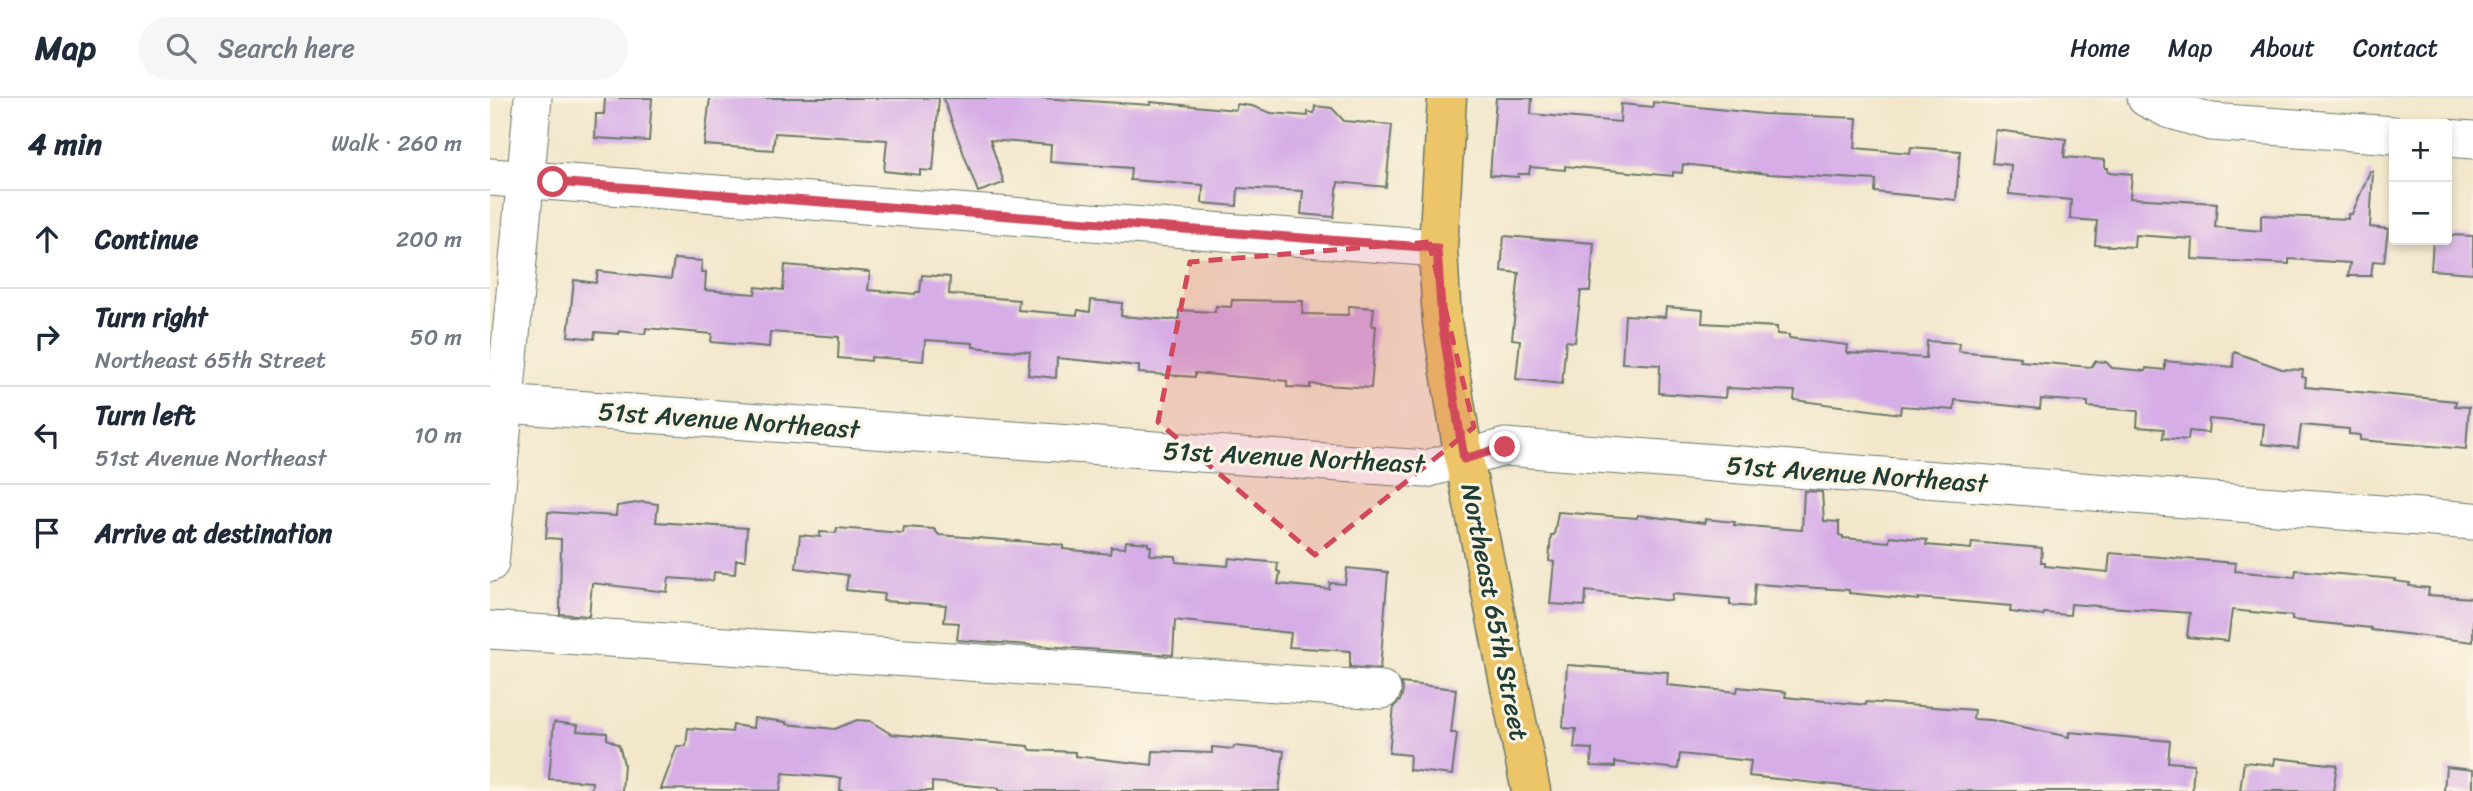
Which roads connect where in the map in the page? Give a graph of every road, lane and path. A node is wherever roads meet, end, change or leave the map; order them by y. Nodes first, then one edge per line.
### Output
1 (533, 98) edge
2 (1447, 98) edge
3 (2146, 98) edge
4 (2389, 135) edge
5 (2452, 138) edge
6 (2473, 140) edge
7 (490, 177) edge
8 (526, 180) junction
9 (1437, 248) junction
10 (498, 403) edge
11 (1464, 459) junction
12 (2473, 521) edge
13 (490, 563) edge
14 (490, 630) edge
15 (1382, 690) dead end
16 (1531, 791) edge

1 - 8 street
2 - 9 main road, Northeast 65th Street
3 - 4 street
5 - 6 street
7 - 8 street
8 - 9 street
8 - 10 street
9 - 11 main road, Northeast 65th Street
10 - 11 street, 51st Avenue Northeast
10 - 13 street
11 - 12 street, 51st Avenue Northeast
11 - 16 main road, Northeast 65th Street
14 - 15 street

